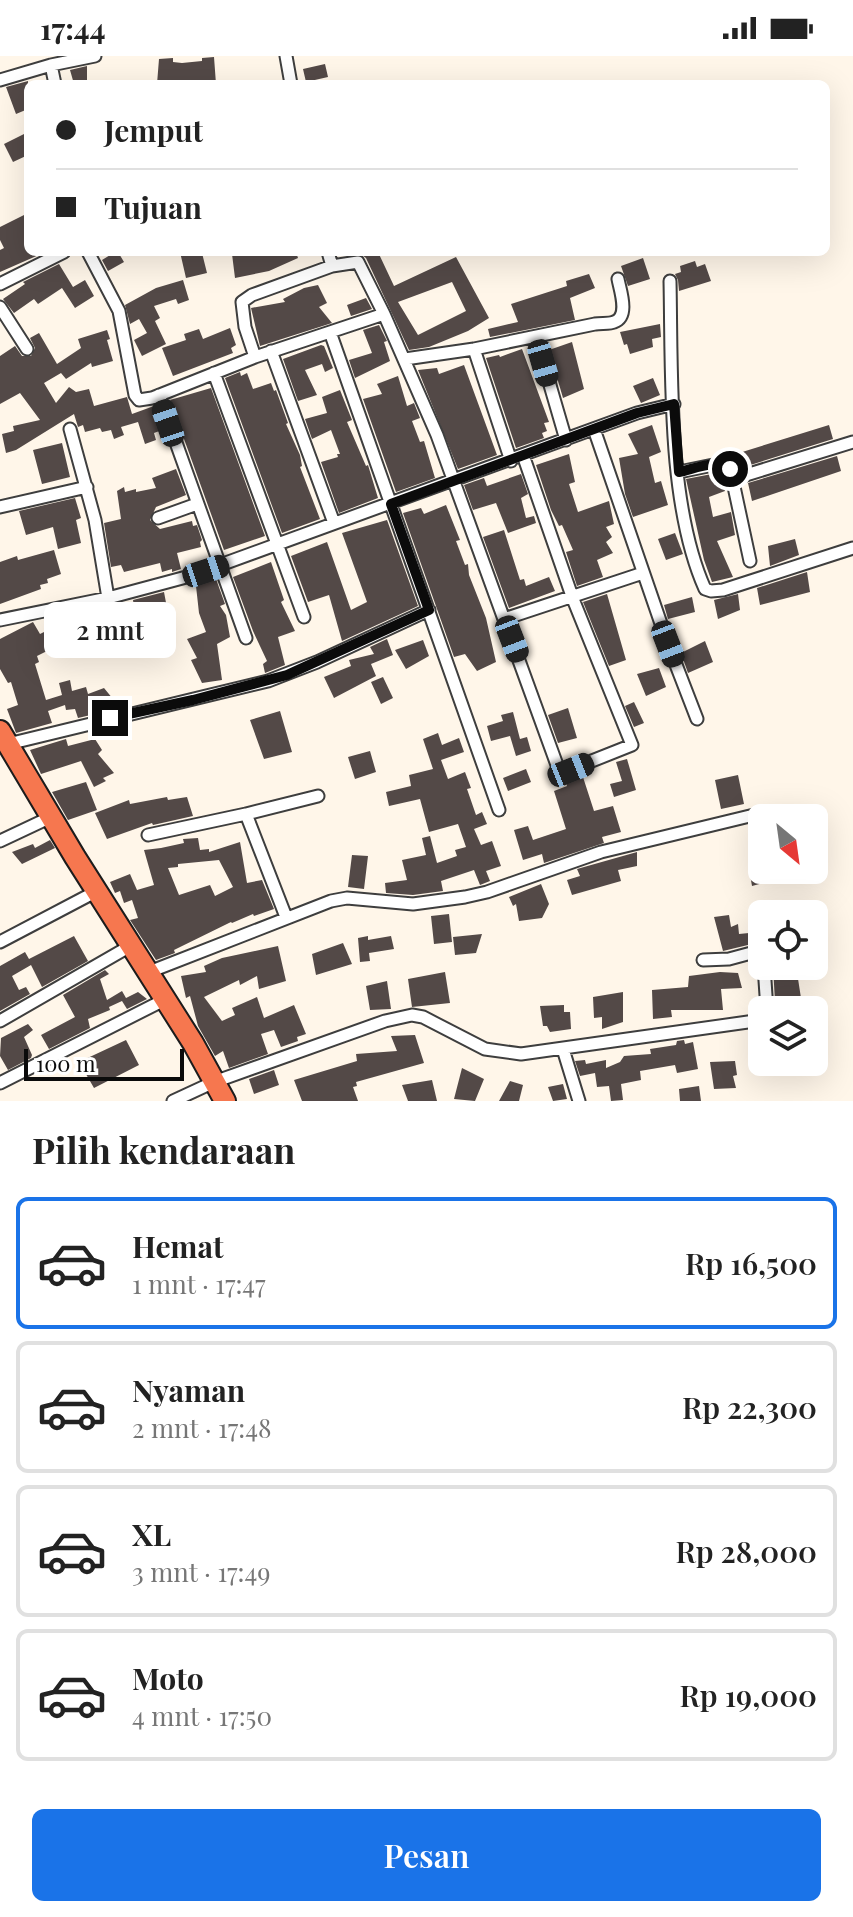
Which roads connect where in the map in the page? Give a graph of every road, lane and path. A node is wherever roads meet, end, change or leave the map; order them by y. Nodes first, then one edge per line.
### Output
1 (95, 56) edge
2 (286, 56) edge
3 (59, 61) edge
4 (0, 80) edge
5 (290, 80) edge
6 (56, 256) edge
7 (90, 256) edge
8 (329, 256) edge
9 (332, 266) junction
10 (618, 279) dead end
11 (670, 281) dead end
12 (0, 284) edge
13 (0, 307) edge
14 (384, 314) junction
15 (330, 332) junction
16 (536, 337) junction
17 (27, 349) dead end
18 (474, 349) junction
19 (271, 351) junction
20 (255, 357) junction
21 (405, 359) junction
22 (214, 373) junction
23 (159, 395) junction
24 (674, 404) junction
25 (70, 429) dead end
26 (594, 429) junction
27 (566, 440) junction
28 (853, 442) edge
29 (523, 455) junction
30 (511, 461) junction
31 (679, 472) junction
32 (733, 479) junction
33 (455, 481) junction
34 (87, 487) junction
35 (197, 504) junction
36 (391, 504) junction
37 (0, 507) edge
38 (158, 518) dead end
39 (334, 523) junction
40 (278, 545) junction
41 (853, 548) edge
42 (750, 561) dead end
43 (222, 566) junction
44 (643, 573) junction
45 (571, 595) junction
46 (108, 598) junction
47 (429, 610) junction
48 (304, 617) dead end
49 (504, 619) junction
50 (0, 620) edge
51 (246, 638) dead end
52 (697, 719) dead end
53 (4, 738) edge
54 (318, 796) dead end
55 (499, 810) dead end
56 (246, 814) junction
57 (748, 816) edge
58 (51, 817) junction
59 (148, 835) dead end
60 (0, 841) edge
61 (97, 891) junction
62 (286, 917) junction
63 (0, 942) edge
64 (132, 945) junction
65 (748, 954) edge
66 (703, 960) dead end
67 (149, 972) junction
68 (166, 999) junction
69 (0, 1021) edge
70 (748, 1022) edge
71 (563, 1049) junction
72 (214, 1082) junction
73 (0, 1083) edge
74 (173, 1101) edge
75 (225, 1101) edge
76 (579, 1101) edge

1 - 3 street
2 - 5 street
3 - 4 street
6 - 12 street
7 - 23 street
8 - 9 street
9 - 14 street
9 - 20 street
10 - 16 street
11 - 24 street
13 - 17 street
14 - 15 street
14 - 21 street
15 - 19 street
15 - 36 street
16 - 18 street
16 - 27 street
18 - 21 street
18 - 30 street
19 - 20 street
19 - 39 street
20 - 22 street
21 - 33 street
22 - 23 street
22 - 40 street
23 - 35 street
24 - 26 street
24 - 31 street
25 - 34 street
26 - 27 street
26 - 44 street
27 - 29 street
28 - 32 street
29 - 30 street
29 - 45 street
30 - 33 street
31 - 32 street
31 - 41 street
32 - 42 street
33 - 36 street
33 - 49 street
34 - 37 street
34 - 46 street
35 - 38 street
35 - 43 street
36 - 39 street
36 - 47 street
39 - 40 street
40 - 43 street
40 - 48 street
43 - 46 street
43 - 51 street
44 - 45 street
44 - 52 street
45 - 49 street
45 - 49 street
46 - 50 street
47 - 53 street
47 - 55 street
53 - 58 highway
54 - 56 street
56 - 59 street
56 - 62 street
57 - 62 street
58 - 60 street
58 - 61 highway
61 - 63 street
61 - 64 highway
62 - 67 street
64 - 67 highway
64 - 69 street
65 - 66 street
67 - 68 highway
68 - 72 highway
68 - 73 street
70 - 71 street
71 - 72 street
71 - 76 street
72 - 74 street
72 - 75 highway

